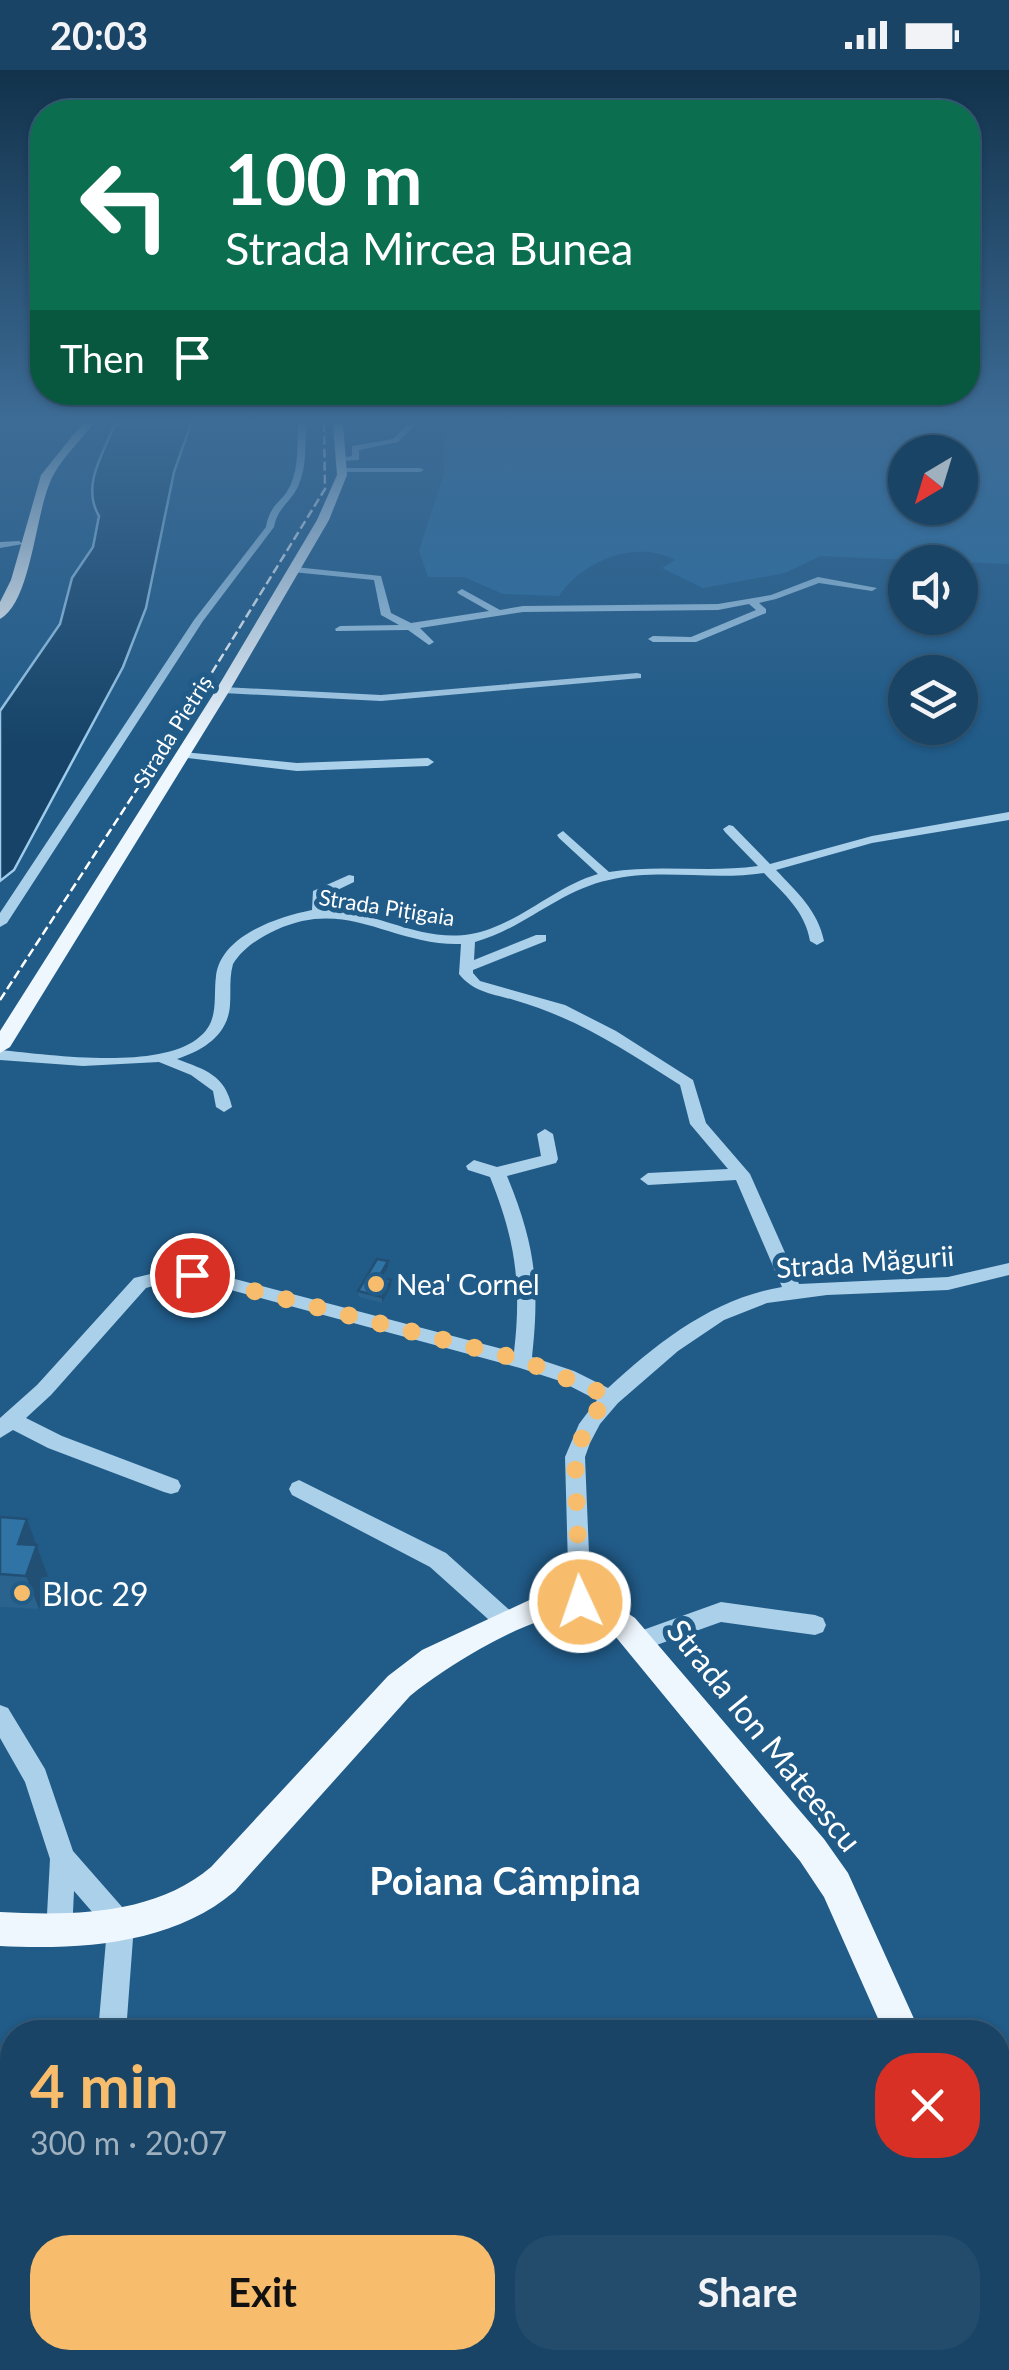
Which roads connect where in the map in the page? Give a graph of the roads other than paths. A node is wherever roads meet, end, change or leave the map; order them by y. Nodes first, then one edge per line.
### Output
1 (23, 531) edge
2 (31, 531) edge
3 (267, 531) edge
4 (316, 531) edge
5 (19, 544) junction
6 (0, 545) edge
7 (295, 570) junction
8 (872, 588) dead end
9 (462, 592) dead end
10 (0, 600) edge
11 (752, 602) junction
12 (586, 608) junction
13 (496, 611) junction
14 (0, 615) edge
15 (595, 622) dead end
16 (408, 627) junction
17 (340, 629) dead end
18 (653, 639) dead end
19 (428, 642) dead end
20 (637, 676) dead end
21 (223, 690) junction
22 (183, 755) junction
23 (428, 762) dead end
24 (1009, 816) edge
25 (729, 828) dead end
26 (564, 835) dead end
27 (766, 868) junction
28 (606, 876) junction
29 (349, 878) dead end
30 (319, 913) junction
31 (0, 924) edge
32 (541, 938) dead end
33 (468, 939) junction
34 (817, 941) dead end
35 (466, 968) junction
36 (0, 1046) edge
37 (0, 1055) edge
38 (160, 1057) junction
39 (224, 1107) dead end
40 (545, 1134) dead end
41 (474, 1166) dead end
42 (497, 1173) junction
43 (742, 1174) junction
44 (648, 1179) dead end
45 (1009, 1269) edge
46 (793, 1292) junction
47 (522, 1360) junction
48 (609, 1396) junction
49 (6, 1425) edge
50 (171, 1486) dead end
51 (299, 1489) dead end
52 (580, 1602) junction
53 (506, 1621) junction
54 (815, 1625) dead end
55 (637, 1642) junction
56 (0, 1716) edge
57 (63, 1859) junction
58 (122, 1926) junction
59 (0, 1929) edge
60 (59, 1933) junction
61 (113, 2020) edge
62 (897, 2020) edge

1 - 5 highway
2 - 14 highway
3 - 31 street
4 - 7 main road, Strada Pietriș
5 - 6 street
5 - 10 highway
7 - 16 street
7 - 21 main road, Strada Pietriș
8 - 11 street
9 - 13 street
11 - 12 street
11 - 18 street
12 - 13 street
12 - 15 street
13 - 16 street
16 - 17 street
16 - 19 street
20 - 21 street
21 - 22 main road, Strada Pietriș
22 - 23 street
22 - 36 main road, Strada Pietriș
24 - 27 street, Strada Pițigaia
25 - 27 street
26 - 28 street
27 - 28 street, Strada Pițigaia
27 - 34 street
28 - 33 street, Strada Pițigaia
29 - 30 street
30 - 33 street, Strada Pițigaia
30 - 38 street, Strada Pițigaia
32 - 35 street
33 - 35 street
35 - 43 street
37 - 38 street, Strada Pițigaia
38 - 39 street
40 - 42 street
41 - 42 street
42 - 47 street
43 - 44 street
43 - 46 street
45 - 46 street, Strada Măgurii
46 - 48 street, Strada Măgurii
47 - 48 street
47 - 49 street
48 - 52 street, Strada Măgurii
49 - 50 street
51 - 53 street
52 - 53 main road
52 - 55 main road, Strada Ion Mateescu
53 - 58 main road
54 - 55 street
55 - 62 main road, Strada Ion Mateescu
56 - 57 street
57 - 58 street
57 - 60 street
58 - 60 main road
58 - 61 street
59 - 60 main road

